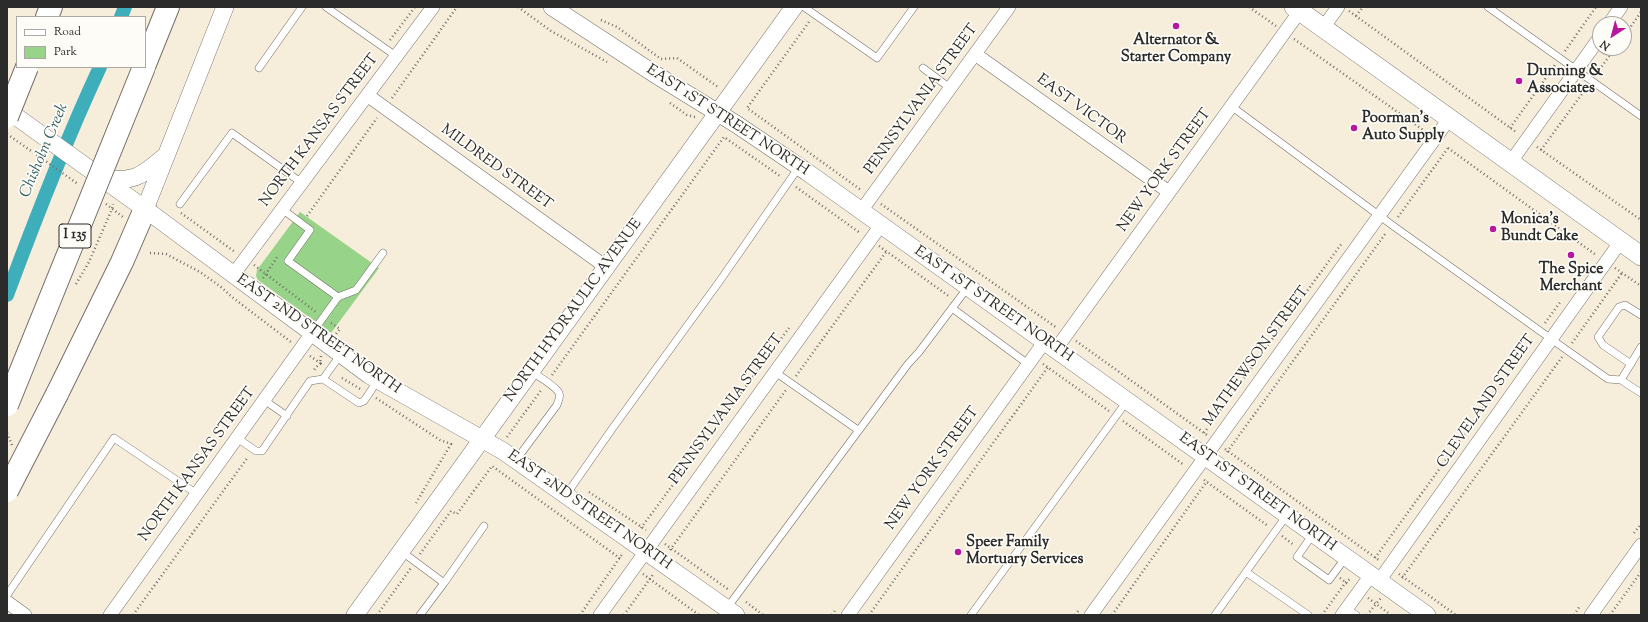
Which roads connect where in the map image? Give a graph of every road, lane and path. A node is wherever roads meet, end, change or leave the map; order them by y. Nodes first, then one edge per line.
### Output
1 (168, 7) edge
2 (225, 7) edge
3 (302, 7) edge
4 (326, 7) edge
5 (433, 7) edge
6 (457, 7) edge
7 (518, 7) edge
8 (552, 7) edge
9 (794, 7) edge
10 (804, 7) edge
11 (914, 7) edge
12 (1338, 7) edge
13 (1343, 7) edge
14 (1363, 7) edge
15 (1488, 7) edge
16 (1596, 7) edge
17 (1621, 7) edge
18 (1005, 8) edge
19 (1297, 9) edge
20 (1641, 12) edge
21 (814, 14) junction
22 (1356, 16) junction
23 (1615, 16) edge
24 (600, 19) dead end
25 (1632, 25) edge
26 (1323, 28) junction
27 (1592, 48) edge
28 (975, 54) junction
29 (396, 56) junction
30 (1609, 56) edge
31 (1560, 58) junction
32 (146, 62) edge
33 (613, 66) dead end
34 (27, 68) edge
35 (144, 68) edge
36 (259, 68) dead end
37 (923, 68) dead end
38 (1577, 70) junction
39 (1592, 80) junction
40 (718, 87) dead end
41 (950, 88) junction
42 (367, 94) junction
43 (669, 101) dead end
44 (1231, 106) junction
45 (385, 107) junction
46 (717, 112) junction
47 (1641, 116) edge
48 (696, 118) dead end
49 (1449, 119) junction
50 (10, 120) edge
51 (1510, 128) junction
52 (724, 137) dead end
53 (1527, 140) junction
54 (1448, 148) dead end
55 (1541, 150) junction
56 (166, 155) junction
57 (1510, 162) junction
58 (799, 167) junction
59 (101, 179) junction
60 (788, 182) junction
61 (302, 183) junction
62 (82, 186) dead end
63 (1169, 192) junction
64 (871, 197) junction
65 (180, 204) dead end
66 (145, 209) junction
67 (282, 209) junction
68 (861, 211) junction
69 (1379, 215) junction
70 (1641, 220) edge
71 (302, 223) junction
72 (881, 225) junction
73 (1392, 225) junction
74 (865, 236) junction
75 (855, 239) dead end
76 (1621, 242) junction
77 (886, 252) junction
78 (150, 253) dead end
79 (383, 253) dead end
80 (1595, 254) dead end
81 (279, 255) dead end
82 (1641, 256) edge
83 (1590, 260) dead end
84 (606, 267) junction
85 (1622, 273) dead end
86 (233, 275) junction
87 (968, 287) junction
88 (254, 290) junction
89 (338, 297) junction
90 (1562, 299) dead end
91 (957, 302) junction
92 (243, 305) junction
93 (952, 308) junction
94 (1641, 315) edge
95 (793, 322) dead end
96 (1539, 331) junction
97 (312, 333) junction
98 (1067, 334) junction
99 (1552, 339) junction
100 (1050, 346) junction
101 (1641, 347) edge
102 (300, 349) junction
103 (1567, 350) junction
104 (341, 354) junction
105 (1031, 360) junction
106 (320, 363) junction
107 (1631, 364) junction
108 (1048, 367) junction
109 (329, 370) junction
110 (530, 371) junction
111 (775, 372) junction
112 (310, 376) dead end
113 (323, 379) junction
114 (378, 380) junction
115 (1621, 380) junction
116 (791, 383) junction
117 (368, 394) junction
118 (1641, 394) edge
119 (264, 400) junction
120 (1127, 400) junction
121 (7, 405) edge
122 (287, 416) junction
123 (1116, 416) junction
124 (858, 430) junction
125 (237, 438) junction
126 (482, 439) junction
127 (1216, 442) junction
128 (451, 444) dead end
129 (254, 450) junction
130 (1228, 451) junction
131 (516, 460) junction
132 (1212, 461) junction
133 (1194, 472) junction
134 (1206, 482) junction
135 (7, 491) edge
136 (197, 494) junction
137 (566, 495) junction
138 (1287, 515) junction
139 (484, 526) dead end
140 (1275, 531) junction
141 (1313, 534) junction
142 (1641, 545) edge
143 (639, 546) junction
144 (1302, 550) junction
145 (401, 551) junction
146 (1346, 557) junction
147 (1375, 557) junction
148 (620, 558) junction
149 (415, 562) junction
150 (662, 562) junction
151 (1389, 567) junction
152 (633, 568) junction
153 (1246, 572) junction
154 (1641, 572) edge
155 (1334, 574) junction
156 (1403, 577) junction
157 (1376, 578) junction
158 (649, 579) junction
159 (1346, 582) junction
160 (444, 583) junction
161 (1359, 592) junction
162 (7, 595) edge
163 (7, 602) edge
164 (1376, 604) junction
165 (728, 613) edge
166 (1348, 613) edge
167 (25, 615) edge
168 (110, 615) edge
169 (133, 615) edge
170 (355, 615) edge
171 (377, 615) edge
172 (420, 615) edge
173 (580, 615) edge
174 (600, 615) edge
175 (624, 615) edge
176 (699, 615) edge
177 (848, 615) edge
178 (869, 615) edge
179 (970, 615) edge
180 (1091, 615) edge
181 (1112, 615) edge
182 (1215, 615) edge
183 (1308, 615) edge
184 (1322, 615) edge
185 (1368, 615) edge
186 (1391, 615) edge
187 (1426, 615) edge
188 (1456, 615) edge
189 (1591, 615) edge
190 (1610, 615) edge

1 - 32 highway
2 - 56 street
3 - 36 lane
4 - 29 lane
5 - 29 street, NORTH KANSAS STREET
6 - 45 path
7 - 33 path
8 - 46 street, EAST 1ST STREET NORTH
9 - 46 street, NORTH HYDRAULIC AVENUE
10 - 21 lane
11 - 21 lane
12 - 26 street
13 - 22 path
14 - 22 path
15 - 31 lane
16 - 31 path
17 - 23 street
18 - 28 street, PENNSYLVANIA STREET
19 - 26 main road
19 - 44 street, NEW YORK STREET
20 - 25 path
21 - 64 path
22 - 51 path
24 - 40 path
26 - 49 main road
27 - 38 street
28 - 41 street, PENNSYLVANIA STREET
28 - 63 street, EAST VICTOR
29 - 42 street, NORTH KANSAS STREET
30 - 39 path
31 - 38 lane
31 - 51 path
34 - 50 highway, bridge
35 - 121 highway, I 135, bridge
37 - 41 lane
38 - 39 lane
38 - 53 street
39 - 47 lane
39 - 55 path
41 - 64 street, PENNSYLVANIA STREET
42 - 45 street, MILDRED STREET
42 - 61 street, NORTH KANSAS STREET
43 - 48 path
44 - 63 street, NEW YORK STREET
44 - 69 lane
45 - 71 path
45 - 84 street, MILDRED STREET
46 - 58 street, EAST 1ST STREET NORTH
46 - 84 street, NORTH HYDRAULIC AVENUE
49 - 57 main road
49 - 69 street, MATHEWSON STREET
50 - 59 street, EAST 2ND STREET NORTH
50 - 62 path
51 - 53 path
52 - 60 path
53 - 55 path
53 - 57 street
54 - 73 path
55 - 70 path
56 - 59 street
56 - 66 street
57 - 76 main road
58 - 60 lane
58 - 68 street, EAST 1ST STREET NORTH
59 - 66 street, EAST 2ND STREET NORTH
60 - 74 path
60 - 137 lane
61 - 65 lane
61 - 67 street, NORTH KANSAS STREET
63 - 98 street, NEW YORK STREET
64 - 68 street, PENNSYLVANIA STREET
64 - 98 path
66 - 86 street, EAST 2ND STREET NORTH
66 - 135 highway, bridge
67 - 71 lane
67 - 86 street, NORTH KANSAS STREET
68 - 72 street, EAST 1ST STREET NORTH
69 - 73 lane
69 - 127 street, MATHEWSON STREET
71 - 89 lane
72 - 74 street, PENNSYLVANIA STREET
72 - 87 street, EAST 1ST STREET NORTH
73 - 96 lane
73 - 130 path
74 - 75 path
74 - 77 path
74 - 111 street, PENNSYLVANIA STREET
76 - 82 main road
76 - 99 street, CLEVELAND STREET
77 - 91 path
77 - 116 path
78 - 92 path
79 - 89 lane
80 - 83 path
81 - 88 path
84 - 110 street, NORTH HYDRAULIC AVENUE
85 - 103 path
86 - 88 street, EAST 2ND STREET NORTH
87 - 91 lane
87 - 100 street, EAST 1ST STREET NORTH
88 - 92 path
88 - 97 street, EAST 2ND STREET NORTH
89 - 97 lane
90 - 96 path
91 - 93 lane
92 - 102 path
93 - 105 lane
93 - 124 lane
94 - 107 lane
95 - 143 path
96 - 99 lane
96 - 147 path
97 - 102 street, NORTH KANSAS STREET
97 - 104 street, EAST 2ND STREET NORTH
98 - 100 street, NEW YORK STREET
98 - 127 path
99 - 103 lane
99 - 151 street, CLEVELAND STREET
100 - 105 street, NEW YORK STREET
100 - 120 street, EAST 1ST STREET NORTH
101 - 107 lane
102 - 106 path
102 - 119 street, NORTH KANSAS STREET
103 - 115 lane
103 - 156 path
104 - 109 lane
104 - 114 street, EAST 2ND STREET NORTH
105 - 108 path
105 - 177 street, NEW YORK STREET
106 - 109 path
106 - 112 path
107 - 115 lane
108 - 123 path
108 - 178 path
109 - 113 lane
109 - 117 path
110 - 126 street, NORTH HYDRAULIC AVENUE
110 - 131 lane
111 - 116 lane
111 - 143 street, PENNSYLVANIA STREET
113 - 117 lane
113 - 122 lane
114 - 117 lane
114 - 126 street, EAST 2ND STREET NORTH
115 - 118 lane
116 - 124 lane
116 - 150 path
117 - 128 path
119 - 122 lane
119 - 125 street, NORTH KANSAS STREET
120 - 123 lane
120 - 132 street, EAST 1ST STREET NORTH
122 - 129 lane
123 - 133 path
123 - 179 lane
124 - 165 lane
125 - 129 lane
125 - 136 street, NORTH KANSAS STREET
126 - 131 street, EAST 2ND STREET NORTH
126 - 145 street, NORTH HYDRAULIC AVENUE
127 - 130 path
127 - 132 street, MATHEWSON STREET
129 - 169 path
130 - 132 path
130 - 147 path
131 - 137 street, EAST 2ND STREET NORTH
132 - 133 street, MATHEWSON STREET
132 - 134 path
132 - 138 street, EAST 1ST STREET NORTH
133 - 134 path
133 - 180 street, MATHEWSON STREET
134 - 140 path
134 - 181 path
136 - 162 lane
136 - 168 street, NORTH KANSAS STREET
137 - 143 street, EAST 2ND STREET NORTH
138 - 140 lane
138 - 141 street, EAST 1ST STREET NORTH
139 - 160 lane
140 - 144 path
140 - 153 lane
141 - 144 lane
141 - 146 street, EAST 1ST STREET NORTH
142 - 189 street
143 - 148 path
143 - 150 street, EAST 2ND STREET NORTH
143 - 152 street, PENNSYLVANIA STREET
144 - 155 lane
145 - 149 lane
145 - 170 street, NORTH HYDRAULIC AVENUE
146 - 155 lane
146 - 157 street, EAST 1ST STREET NORTH
147 - 151 path
147 - 157 path
148 - 149 path
148 - 152 path
148 - 173 path
149 - 160 lane
149 - 171 path
150 - 158 path
150 - 165 street, EAST 2ND STREET NORTH
151 - 156 path
151 - 157 street, CLEVELAND STREET
152 - 158 path
152 - 174 street, PENNSYLVANIA STREET
153 - 182 lane
153 - 183 lane
154 - 190 path
155 - 159 path
156 - 157 path
156 - 188 path
157 - 159 path
157 - 161 street, CLEVELAND STREET
157 - 164 path
157 - 187 street, EAST 1ST STREET NORTH
158 - 175 path
158 - 176 path
159 - 161 path
159 - 184 path
160 - 172 lane
161 - 164 path
161 - 166 street, CLEVELAND STREET
163 - 167 street
164 - 185 path
164 - 186 path

